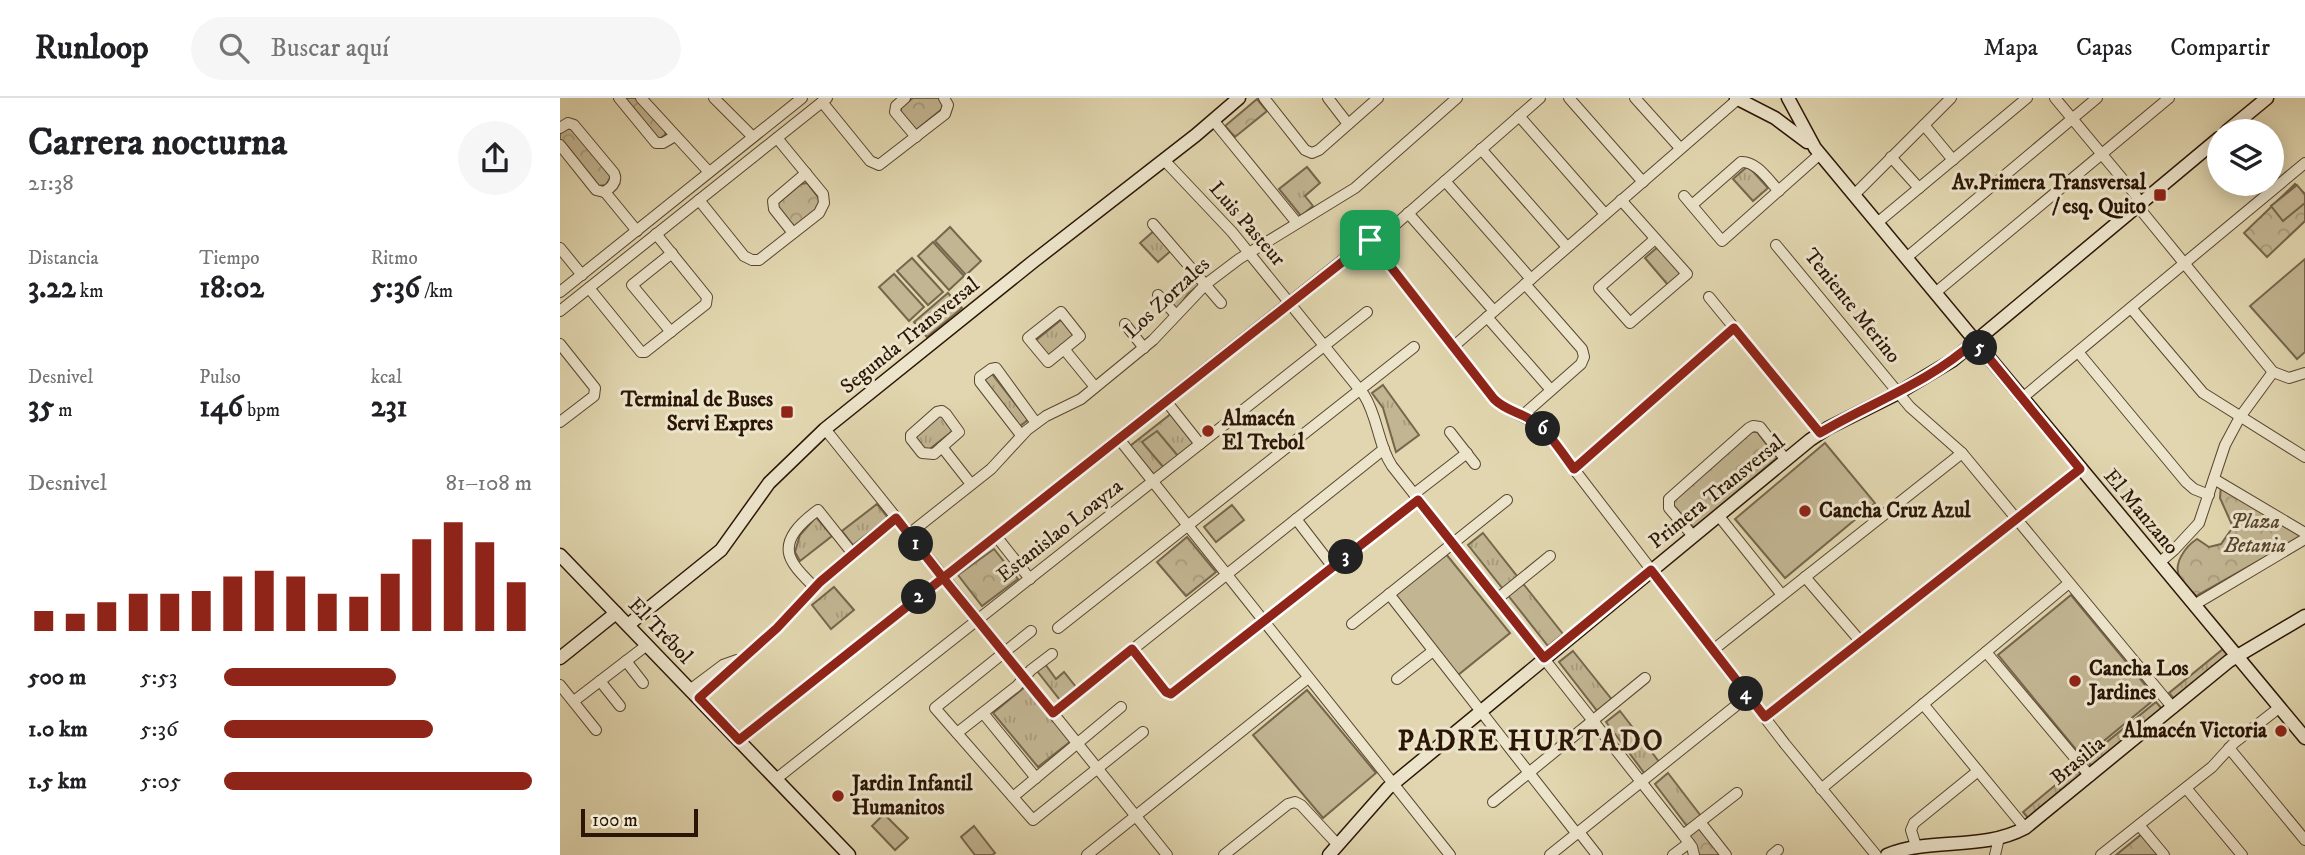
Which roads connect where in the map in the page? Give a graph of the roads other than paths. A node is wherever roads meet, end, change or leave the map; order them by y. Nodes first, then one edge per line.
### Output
1 (619, 98) edge
2 (641, 98) edge
3 (714, 98) edge
4 (802, 98) edge
5 (905, 98) edge
6 (944, 98) edge
7 (1239, 98) edge
8 (1264, 98) edge
9 (1328, 98) edge
10 (1378, 98) edge
11 (1457, 98) edge
12 (1539, 98) edge
13 (1569, 98) edge
14 (1635, 98) edge
15 (1951, 98) edge
16 (2027, 98) edge
17 (2055, 98) edge
18 (2097, 98) edge
19 (2169, 98) edge
20 (2267, 98) edge
21 (1737, 99) edge
22 (824, 100) edge
23 (1791, 104) edge
24 (1519, 116) junction
25 (2072, 119) junction
26 (2242, 119) edge
27 (1213, 120) junction
28 (1781, 122) junction
29 (1348, 124) junction
30 (1924, 125) junction
31 (560, 128) edge
32 (674, 136) junction
33 (916, 137) junction
34 (752, 138) junction
35 (777, 138) junction
36 (560, 145) edge
37 (1680, 148) junction
38 (2207, 148) edge
39 (1481, 149) junction
40 (1818, 151) junction
41 (2102, 154) junction
42 (727, 158) junction
43 (1891, 158) junction
44 (1164, 160) junction
45 (1953, 160) junction
46 (2303, 169) edge
47 (736, 170) junction
48 (709, 172) junction
49 (806, 173) junction
50 (1445, 181) junction
51 (1643, 181) junction
52 (1919, 188) junction
53 (1779, 191) junction
54 (605, 192) junction
55 (1854, 195) junction
56 (1684, 196) dead end
57 (699, 200) junction
58 (1621, 200) junction
59 (2139, 204) junction
60 (1692, 205) junction
61 (1408, 214) junction
62 (1605, 214) junction
63 (1297, 223) junction
64 (1877, 223) junction
65 (1153, 224) dead end
66 (637, 230) junction
67 (793, 233) junction
68 (656, 234) junction
69 (1655, 239) junction
70 (1370, 240) junction
71 (1776, 245) dead end
72 (1567, 247) junction
73 (560, 248) edge
74 (610, 252) junction
75 (671, 253) junction
76 (1249, 254) junction
77 (1906, 258) junction
78 (620, 263) junction
79 (2185, 264) junction
80 (582, 275) junction
81 (1528, 282) junction
82 (1206, 284) junction
83 (589, 288) junction
84 (560, 292) edge
85 (1935, 293) junction
86 (1158, 295) dead end
87 (1709, 297) dead end
88 (1221, 303) dead end
89 (1289, 303) junction
90 (2131, 308) junction
91 (560, 311) edge
92 (1367, 312) dead end
93 (1491, 314) junction
94 (1176, 315) junction
95 (1125, 324) dead end
96 (1734, 328) junction
97 (671, 332) junction
98 (1975, 341) junction
99 (560, 344) edge
100 (1324, 346) junction
101 (1454, 346) junction
102 (1414, 347) dead end
103 (1144, 348) junction
104 (1064, 349) junction
105 (2078, 352) junction
106 (2273, 372) junction
107 (2305, 373) edge
108 (1095, 387) junction
109 (1359, 390) junction
110 (1551, 390) junction
111 (1898, 393) junction
112 (2021, 398) junction
113 (1166, 401) junction
114 (1522, 415) junction
115 (2240, 417) junction
116 (560, 422) edge
117 (1037, 423) junction
118 (825, 429) junction
119 (1450, 432) dead end
120 (1820, 433) junction
121 (1021, 435) junction
122 (1119, 439) junction
123 (1200, 444) junction
124 (942, 447) junction
125 (1384, 449) junction
126 (1467, 453) junction
127 (1962, 453) junction
128 (2305, 457) edge
129 (1786, 460) junction
130 (1475, 464) dead end
131 (1574, 469) junction
132 (2080, 469) junction
133 (2214, 479) junction
134 (1152, 482) junction
135 (971, 484) junction
136 (2209, 495) junction
137 (1416, 497) junction
138 (1507, 500) dead end
139 (1718, 515) junction
140 (896, 518) junction
141 (1296, 519) junction
142 (2016, 519) junction
143 (1187, 526) junction
144 (2305, 533) edge
145 (909, 534) junction
146 (996, 536) junction
147 (1693, 536) junction
148 (2305, 539) edge
149 (1453, 543) junction
150 (853, 554) junction
151 (560, 555) edge
152 (1550, 556) dead end
153 (2159, 563) junction
154 (1333, 567) junction
155 (1651, 570) junction
156 (1226, 575) junction
157 (1805, 577) junction
158 (943, 578) junction
159 (1030, 579) junction
160 (2069, 583) junction
161 (814, 587) junction
162 (1389, 594) junction
163 (1782, 595) junction
164 (1497, 599) junction
165 (2194, 605) junction
166 (616, 613) junction
167 (2305, 616) edge
168 (978, 620) junction
169 (1263, 623) junction
170 (1352, 624) dead end
171 (628, 625) junction
172 (1058, 628) dead end
173 (1031, 631) dead end
174 (1861, 642) junction
175 (647, 645) junction
176 (1132, 649) junction
177 (1433, 650) junction
178 (1713, 650) junction
179 (1986, 652) junction
180 (1004, 653) junction
181 (1052, 654) dead end
182 (2237, 656) junction
183 (560, 658) edge
184 (1544, 658) junction
185 (625, 661) junction
186 (1024, 678) junction
187 (1308, 678) junction
188 (1397, 678) dead end
189 (1645, 678) dead end
190 (600, 681) junction
191 (643, 683) dead end
192 (560, 685) edge
193 (695, 693) junction
194 (1748, 695) junction
195 (573, 701) junction
196 (1923, 704) junction
197 (620, 706) dead end
198 (1121, 707) dead end
199 (2280, 707) junction
200 (2173, 708) junction
201 (1480, 711) junction
202 (983, 713) junction
203 (1053, 713) junction
204 (1765, 717) junction
205 (1593, 720) junction
206 (597, 730) dead end
207 (1143, 732) dead end
208 (957, 733) junction
209 (2305, 738) edge
210 (739, 740) junction
211 (1077, 743) junction
212 (2229, 748) junction
213 (1098, 769) junction
214 (1978, 771) junction
215 (1529, 772) junction
216 (2090, 776) junction
217 (1036, 778) junction
218 (776, 779) junction
219 (1641, 781) junction
220 (1393, 783) junction
221 (2186, 788) junction
222 (1821, 789) junction
223 (1737, 793) dead end
224 (1013, 797) junction
225 (1493, 802) dead end
226 (1136, 816) junction
227 (1700, 822) junction
228 (2139, 825) junction
229 (2025, 828) junction
230 (1578, 833) junction
231 (1999, 838) junction
232 (1686, 839) junction
233 (2305, 840) edge
234 (1916, 846) junction
235 (1334, 850) edge
236 (1444, 853) edge
237 (849, 855) edge
238 (1087, 855) edge
239 (1167, 855) edge
240 (1224, 855) edge
241 (1550, 855) edge
242 (1598, 855) edge
243 (1673, 855) edge
244 (1694, 855) edge
245 (1726, 855) edge
246 (1876, 855) edge
247 (1886, 855) edge
248 (1995, 855) edge
249 (2101, 855) edge
250 (2164, 855) edge
251 (2242, 855) edge

1 - 32 street
2 - 32 street
3 - 34 street
4 - 34 street
5 - 33 street
6 - 33 street
7 - 27 street, Segunda Transversal
8 - 29 street
9 - 29 street
10 - 29 street
11 - 63 street, Los Zorzales
12 - 24 street
13 - 51 street
14 - 37 street
15 - 30 street
16 - 45 street
17 - 25 street
18 - 25 street
19 - 41 street
20 - 26 street
21 - 28 street, El Manzano
21 - 37 street
22 - 33 street
22 - 35 street
23 - 28 street
23 - 40 street, El Manzano
24 - 39 street
24 - 62 street
25 - 41 street
25 - 77 street
27 - 44 street, Segunda Transversal
27 - 63 street
28 - 40 street, El Manzano
30 - 43 street
30 - 45 street
31 - 54 street
32 - 48 street
34 - 42 street
35 - 47 street
35 - 49 street
36 - 54 street
37 - 51 street
38 - 59 street, Primera Transversal
39 - 50 street
39 - 72 street
40 - 53 street
40 - 55 street, El Manzano
41 - 59 street
41 - 85 street
42 - 47 street
42 - 48 street
43 - 52 street
43 - 55 street
44 - 76 street, Luis Pasteur
44 - 118 street, Segunda Transversal
45 - 52 street
46 - 79 street
47 - 57 street
48 - 66 street
49 - 67 street
49 - 67 street
50 - 61 street
50 - 81 street
51 - 58 street
52 - 64 street
53 - 60 street
53 - 60 street
54 - 66 street
55 - 64 street, El Manzano
56 - 60 street
57 - 67 street
57 - 68 street
58 - 62 street
58 - 69 street
59 - 79 street
59 - 98 street, Primera Transversal
61 - 70 street
61 - 93 street
62 - 72 street
63 - 76 street, Los Zorzales
64 - 77 street, El Manzano
65 - 82 street
66 - 74 street
68 - 75 street
68 - 78 street
69 - 69 street
70 - 89 street
70 - 101 street
71 - 111 street, Teniente Merino
72 - 81 street
73 - 80 street
74 - 78 street
74 - 80 street
75 - 97 street
75 - 97 street
76 - 82 street, Los Zorzales
76 - 89 street, Luis Pasteur
77 - 85 street, El Manzano
78 - 83 street
79 - 90 street
79 - 106 street
80 - 84 street
81 - 93 street
81 - 110 street
82 - 88 street
82 - 94 street, Los Zorzales
83 - 91 street
83 - 97 street
85 - 98 street, El Manzano
86 - 94 street
87 - 96 street
89 - 100 street, Luis Pasteur
89 - 113 street
90 - 105 street
90 - 115 street
92 - 100 street, Estanislao Loayza
93 - 101 street
93 - 110 street
94 - 103 street, Los Zorzales
95 - 103 street
96 - 120 street
96 - 131 street
98 - 111 street, Primera Transversal
98 - 112 street, El Manzano
99 - 116 street
100 - 109 street, Luis Pasteur
100 - 123 street, Estanislao Loayza
101 - 114 street
102 - 109 street
103 - 108 street, Los Zorzales
104 - 104 street
104 - 108 street
105 - 112 street
105 - 136 street
106 - 107 street
106 - 115 street
108 - 117 street, Los Zorzales
109 - 125 street, Luis Pasteur
109 - 143 street
110 - 114 street
111 - 120 street, Primera Transversal
111 - 127 street, Teniente Merino
112 - 132 street, El Manzano
113 - 122 street
113 - 123 street
114 - 131 street
115 - 128 street
115 - 133 street
117 - 121 street, Los Zorzales
117 - 121 street
118 - 140 street
118 - 171 street, Segunda Transversal
119 - 126 street
120 - 129 street, Primera Transversal
121 - 135 street, Los Zorzales
122 - 134 street
122 - 146 street
123 - 134 street, Estanislao Loayza
124 - 124 street
124 - 135 street
125 - 137 street, Luis Pasteur
125 - 141 street
126 - 130 street
126 - 137 street
127 - 142 street, Teniente Merino
127 - 157 street
129 - 139 street, Primera Transversal
129 - 147 street
131 - 155 street
132 - 142 street
132 - 153 street, El Manzano
133 - 136 street
133 - 144 street
134 - 143 street
134 - 159 street, Estanislao Loayza
135 - 145 street, Los Zorzales
136 - 153 street
137 - 149 street, Luis Pasteur
137 - 154 street
138 - 149 street
139 - 147 street, Primera Transversal
139 - 163 street
140 - 145 street
140 - 150 street
141 - 154 street
141 - 156 street
142 - 160 street, Teniente Merino
142 - 174 street
143 - 156 street
143 - 172 street
145 - 158 street
146 - 158 street
146 - 159 street
147 - 155 street, Primera Transversal
148 - 165 street
149 - 162 street
149 - 164 street, Luis Pasteur
150 - 161 street
150 - 161 street
151 - 166 street, El Trébol
152 - 164 street
153 - 165 street, El Manzano
154 - 169 street
155 - 178 street
155 - 184 street, Primera Transversal
156 - 169 street
156 - 176 street
157 - 163 street
157 - 174 street
158 - 168 street
158 - 210 street
159 - 168 street, Estanislao Loayza
160 - 179 street
160 - 200 street, Teniente Merino
161 - 193 street
162 - 170 street
162 - 177 street
163 - 178 street
164 - 184 street, Luis Pasteur
165 - 182 street, El Manzano
166 - 171 street, El Trébol
166 - 183 street
167 - 182 street, Brasilia
168 - 180 street
168 - 218 street, Estanislao Loayza
169 - 176 street
169 - 187 street
171 - 175 street, El Trébol
173 - 180 street
174 - 204 street
175 - 185 street
175 - 193 street, El Trébol
176 - 203 street
177 - 188 street
177 - 201 street
178 - 194 street
179 - 196 street
179 - 216 street
180 - 186 street
180 - 208 street
181 - 186 street
182 - 199 street, El Manzano
182 - 200 street, Brasilia
184 - 201 street, Primera Transversal
184 - 205 street, Luis Pasteur
185 - 190 street
185 - 191 street
186 - 202 street
186 - 203 street
187 - 220 street
187 - 226 street
189 - 205 street
190 - 195 street
190 - 197 street
192 - 195 street
193 - 210 street, El Trébol
194 - 204 street
194 - 219 street
195 - 206 street
196 - 214 street
196 - 222 street
198 - 211 street
199 - 209 street, El Manzano
199 - 212 street
200 - 216 street, Brasilia
201 - 215 street
201 - 220 street, Primera Transversal
202 - 208 street
202 - 217 street
203 - 211 street
204 - 222 street
205 - 215 street
205 - 219 street, Luis Pasteur
207 - 213 street
208 - 224 street
210 - 218 street, El Trébol
211 - 213 street
211 - 217 street
212 - 221 street
212 - 233 street
213 - 224 street
213 - 226 street
214 - 229 street
214 - 234 street
215 - 225 street
215 - 230 street
216 - 229 street, Brasilia
217 - 224 street
218 - 237 street, El Trébol
219 - 230 street
219 - 232 street, Luis Pasteur
220 - 235 street, Primera Transversal
220 - 236 street
221 - 228 street
221 - 251 street
222 - 246 street
223 - 227 street
226 - 238 street
226 - 239 street
227 - 232 street
227 - 245 street
228 - 249 street
228 - 250 street
229 - 231 street, Brasilia
230 - 241 street
230 - 242 street
231 - 234 street, Brasilia
231 - 248 street
232 - 243 street
232 - 244 street, Luis Pasteur
234 - 247 street, Brasilia
235 - 240 street

